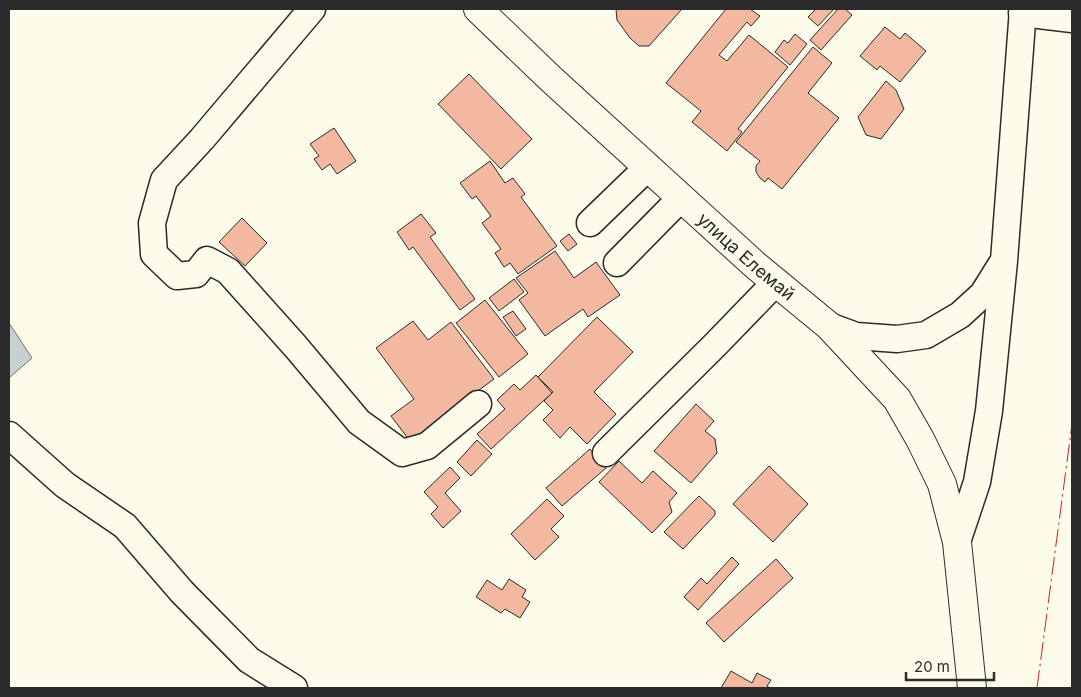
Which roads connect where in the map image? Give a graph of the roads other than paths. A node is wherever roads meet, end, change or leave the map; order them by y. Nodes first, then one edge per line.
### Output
1 (312, 9) edge
2 (478, 9) edge
3 (1023, 11) edge
4 (1072, 19) edge
5 (648, 167) junction
6 (681, 198) junction
7 (590, 223) dead end
8 (1004, 261) junction
9 (617, 263) dead end
10 (776, 282) junction
11 (829, 326) junction
12 (478, 404) dead end
13 (9, 435) edge
14 (606, 453) dead end
15 (957, 542) junction
16 (294, 688) edge
17 (972, 688) edge

1 - 12 street
2 - 5 street, улица Елемай
3 - 4 street
3 - 8 street
5 - 6 street, улица Елемай
5 - 7 street
6 - 9 street
6 - 10 street, улица Елемай
8 - 11 street
8 - 15 street
10 - 11 street, улица Елемай
10 - 14 street
11 - 15 street, улица Елемай
13 - 16 street
15 - 17 street, улица Елемай

